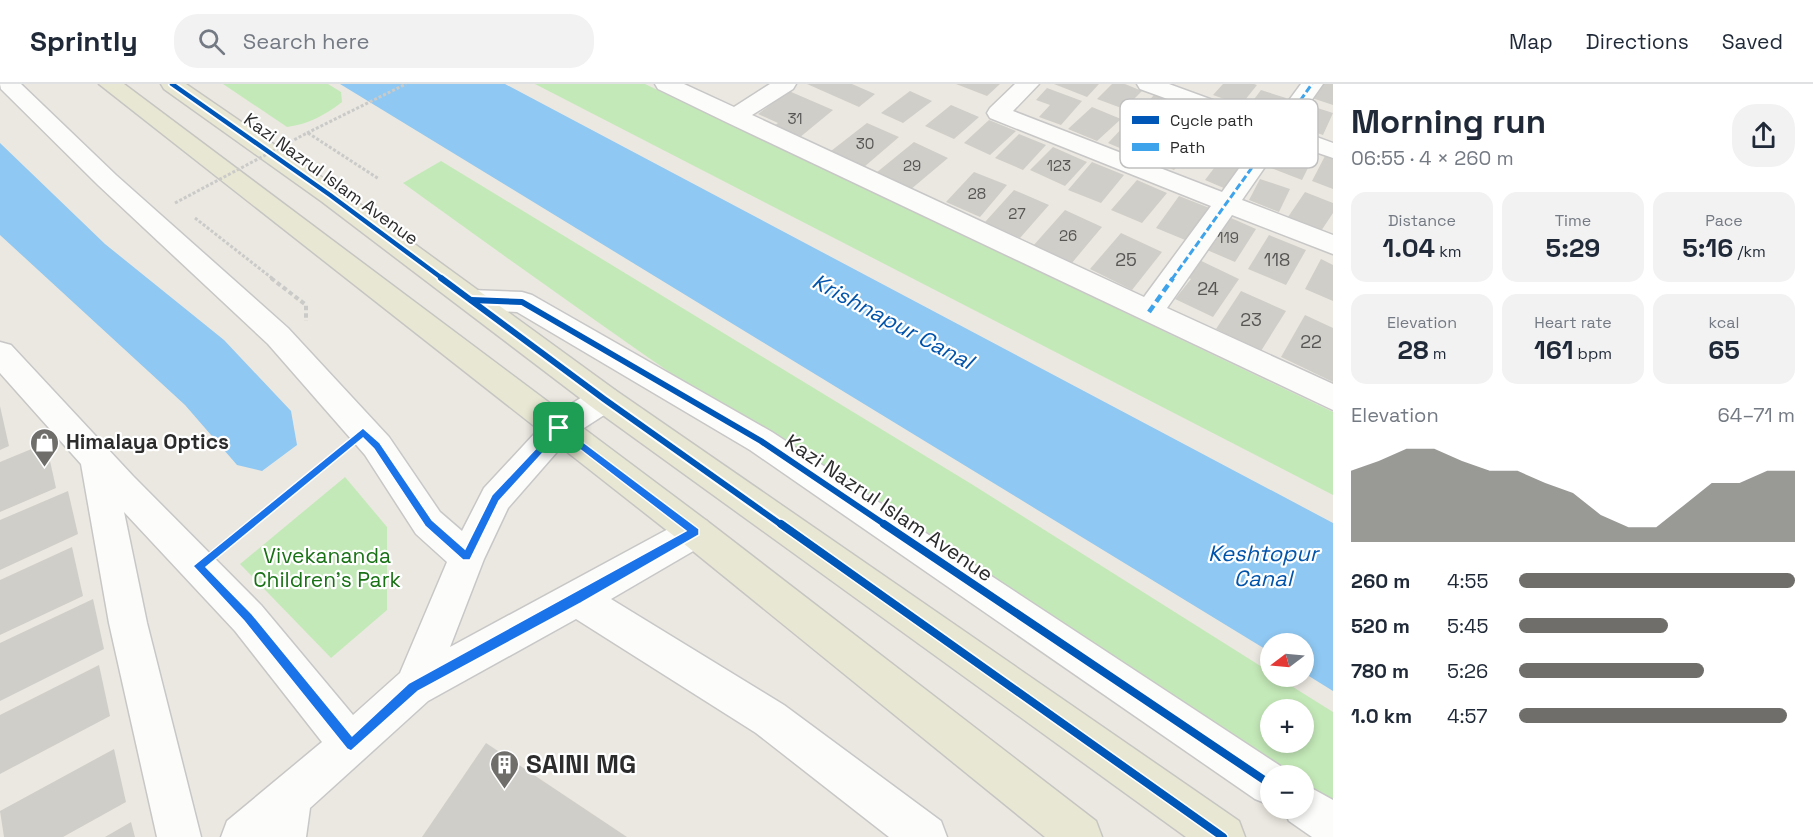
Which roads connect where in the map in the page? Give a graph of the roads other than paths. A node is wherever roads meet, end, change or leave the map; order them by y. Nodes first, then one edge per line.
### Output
1 (9, 84) edge
2 (110, 84) edge
3 (172, 84) edge
4 (666, 84) edge
5 (785, 84) edge
6 (1028, 84) edge
7 (1148, 84) edge
8 (1312, 84) edge
9 (724, 87) dead end
10 (194, 92) edge
11 (1190, 99) edge
12 (1301, 99) edge
13 (700, 100) junction
14 (734, 117) junction
15 (1318, 145) edge
16 (1333, 151) edge
17 (1120, 161) edge
18 (1138, 168) edge
19 (1252, 168) edge
20 (1227, 203) junction
21 (1333, 245) edge
22 (471, 300) junction
23 (1149, 312) junction
24 (0, 353) edge
25 (1333, 398) edge
26 (604, 399) junction
27 (559, 428) junction
28 (96, 458) junction
29 (695, 532) junction
30 (467, 557) junction
31 (577, 599) junction
32 (414, 687) junction
33 (351, 745) junction
34 (1260, 777) edge
35 (1314, 813) edge
36 (287, 818) edge
37 (1333, 825) edge
38 (179, 837) edge
39 (243, 837) edge
40 (925, 837) edge
41 (1080, 837) edge
42 (1223, 837) edge

1 - 30 street
2 - 27 main road
3 - 10 main road, Kazi Nazrul Islam Avenue
4 - 13 street
5 - 14 street
6 - 17 street
7 - 11 street
8 - 12 street
9 - 13 street
10 - 22 main road, Kazi Nazrul Islam Avenue
13 - 14 street
14 - 23 street
15 - 16 street
18 - 20 street
19 - 20 street
20 - 21 street
20 - 23 street
22 - 26 main road, Kazi Nazrul Islam Avenue
22 - 34 street, Kazi Nazrul Islam Avenue
23 - 25 street
24 - 28 street
26 - 27 street
26 - 42 main road, Kazi Nazrul Islam Avenue
27 - 29 main road
27 - 30 street
28 - 33 street
28 - 38 street
29 - 31 street
29 - 41 main road
30 - 32 street
31 - 32 street
31 - 40 street
32 - 33 street
33 - 36 street
35 - 37 street
36 - 39 street

